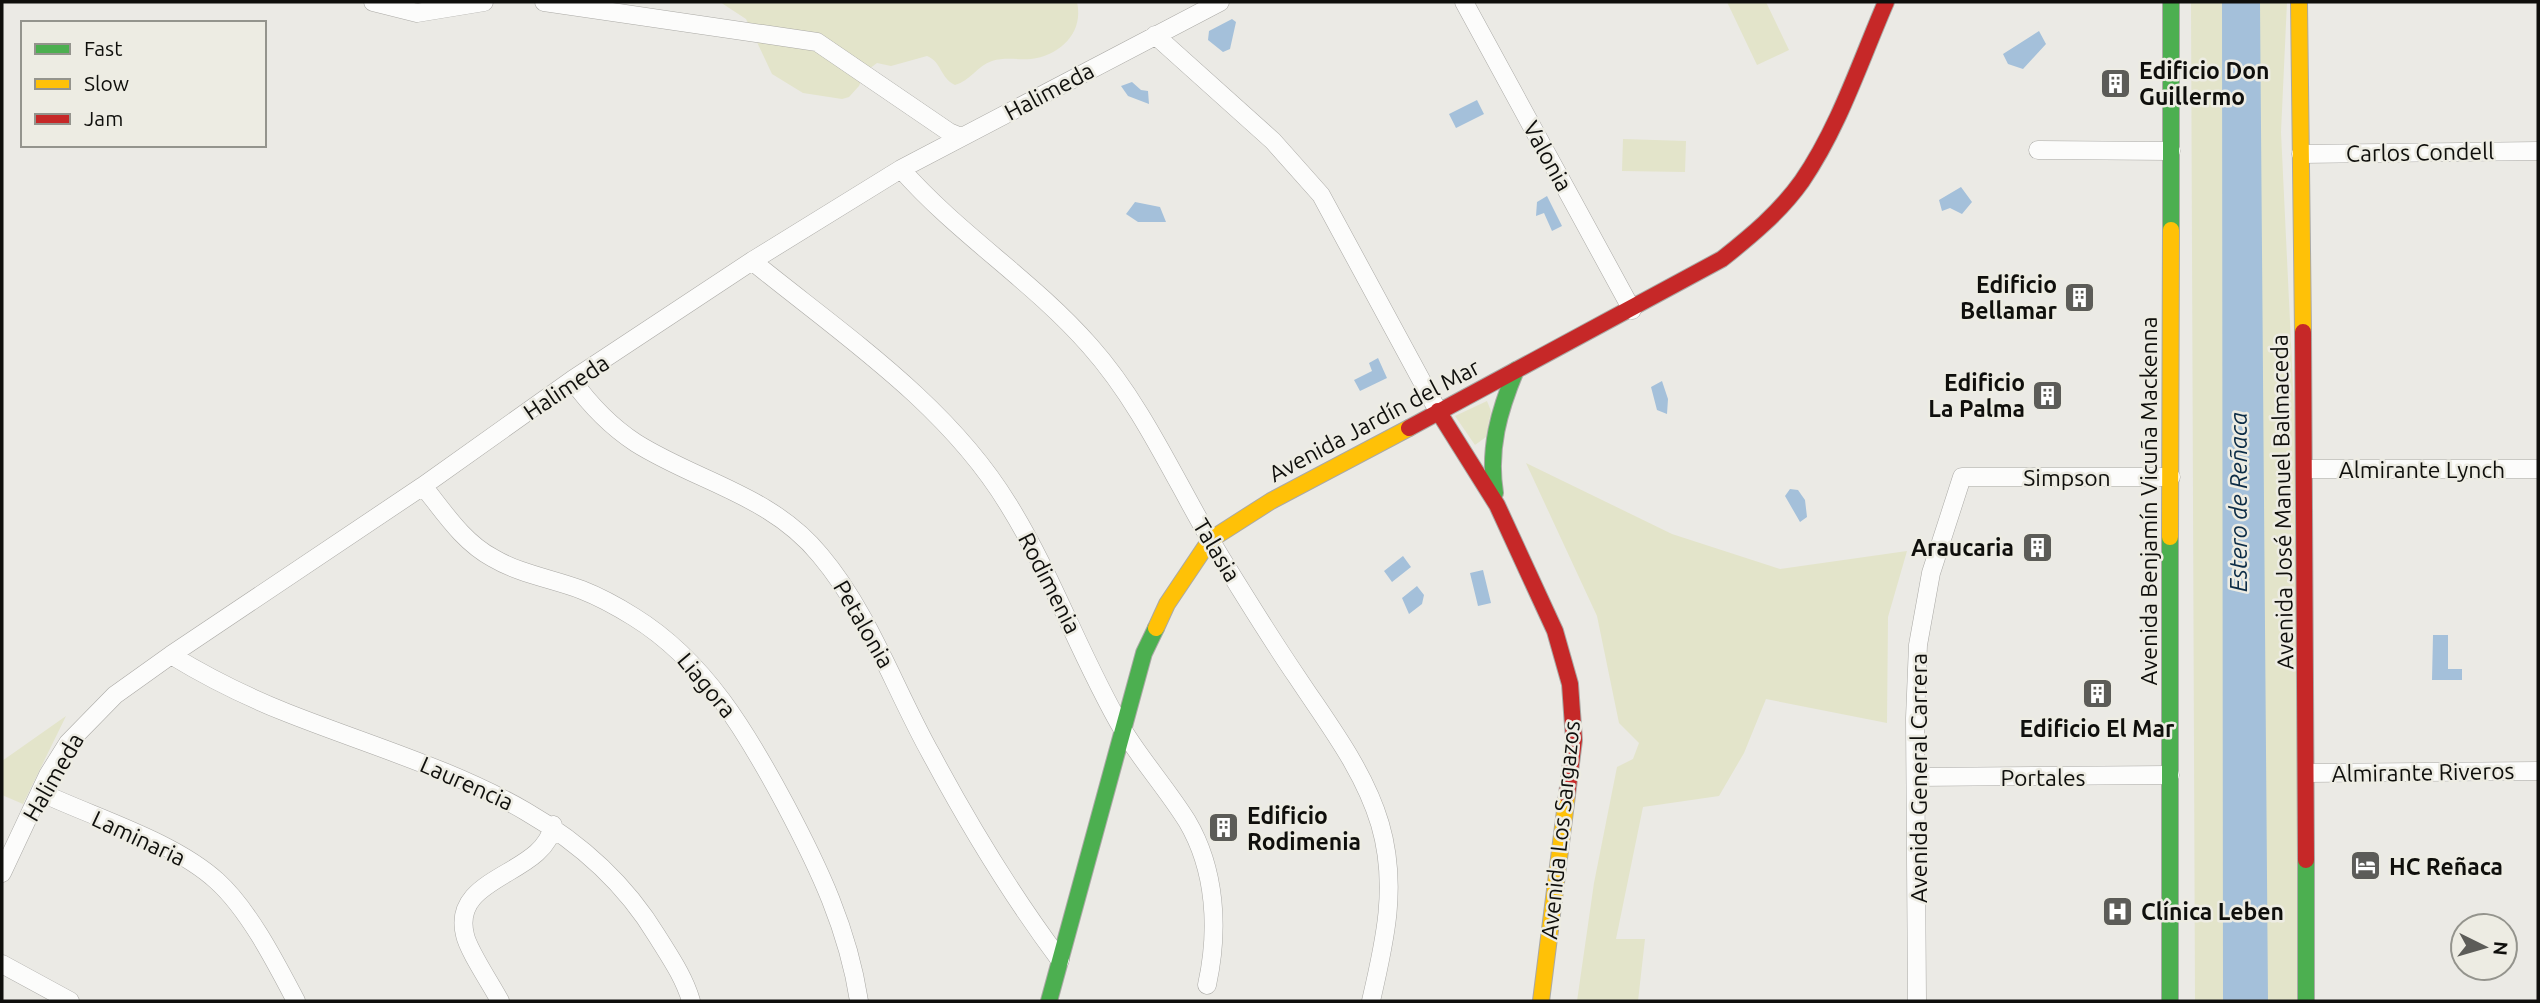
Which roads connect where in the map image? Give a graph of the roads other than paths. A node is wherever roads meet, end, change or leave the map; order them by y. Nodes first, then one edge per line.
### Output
1 (373, 2) edge
2 (484, 2) edge
3 (544, 2) edge
4 (1220, 2) edge
5 (1464, 2) edge
6 (1886, 2) edge
7 (2171, 2) edge
8 (2299, 2) edge
9 (1155, 35) junction
10 (961, 137) junction
11 (2038, 150) dead end
12 (2171, 151) junction
13 (2538, 151) edge
14 (2301, 154) junction
15 (901, 169) junction
16 (752, 261) junction
17 (1632, 310) junction
18 (1516, 370) junction
19 (572, 380) junction
20 (1438, 411) junction
21 (2305, 469) junction
22 (2538, 469) edge
23 (1962, 477) joint
24 (2171, 477) junction
25 (423, 486) junction
26 (1497, 505) junction
27 (1210, 540) junction
28 (171, 655) junction
29 (1123, 730) junction
30 (2538, 771) edge
31 (2307, 773) junction
32 (2170, 775) junction
33 (1916, 777) junction
34 (40, 792) junction
35 (553, 825) junction
36 (2, 873) edge
37 (1060, 960) junction
38 (2, 964) edge
39 (1207, 985) dead end
40 (69, 1001) edge
41 (296, 1001) edge
42 (500, 1001) edge
43 (691, 1001) edge
44 (859, 1001) edge
45 (1049, 1001) edge
46 (1371, 1001) edge
47 (1541, 1001) edge
48 (1917, 1001) edge
49 (2170, 1001) edge
50 (2306, 1001) edge

1 - 2 street
3 - 10 street
4 - 9 street, Halimeda
5 - 17 street, Valonia
6 - 17 street, Avenida Jardín del Mar
7 - 12 street, Avenida Benjamín Vicuña Mackenna
8 - 14 street, Avenida José Manuel Balmaceda
9 - 10 street, Halimeda
9 - 20 street, Avenida Los Sargazos
10 - 15 street, Halimeda
11 - 12 street
12 - 24 street, Avenida Benjamín Vicuña Mackenna
13 - 14 street, Carlos Condell
14 - 21 street, Avenida José Manuel Balmaceda
15 - 16 street, Halimeda
15 - 27 street, Talasia
16 - 19 street, Halimeda
16 - 29 street, Rodimenia
17 - 18 street, Avenida Jardín del Mar
18 - 20 street, Avenida Jardín del Mar
18 - 26 street, Avenida Los Sargazos
19 - 25 street, Halimeda
19 - 37 street, Petalonia
20 - 26 street, Avenida Los Sargazos
20 - 27 street, Avenida Jardín del Mar
21 - 22 street, Almirante Lynch
21 - 31 street, Avenida José Manuel Balmaceda
23 - 24 street, Simpson
23 - 33 street, Avenida General Carrera
24 - 32 street, Avenida Benjamín Vicuña Mackenna
25 - 28 street, Halimeda
25 - 44 street, Liagora
26 - 47 street, Avenida Los Sargazos
27 - 29 street, Avenida Jardín del Mar
27 - 46 street, Talasia
28 - 34 street, Halimeda
28 - 35 street, Laurencia
29 - 37 street, Avenida Jardín del Mar
29 - 39 street, Rodimenia
30 - 31 street, Almirante Riveros
31 - 50 street, Avenida José Manuel Balmaceda
32 - 33 street, Portales
32 - 49 street, Avenida Benjamín Vicuña Mackenna
33 - 48 street, Avenida General Carrera
34 - 36 street, Halimeda
34 - 41 street, Laminaria
35 - 42 street
35 - 43 street, Laurencia
37 - 45 street, Avenida Jardín del Mar
38 - 40 street

